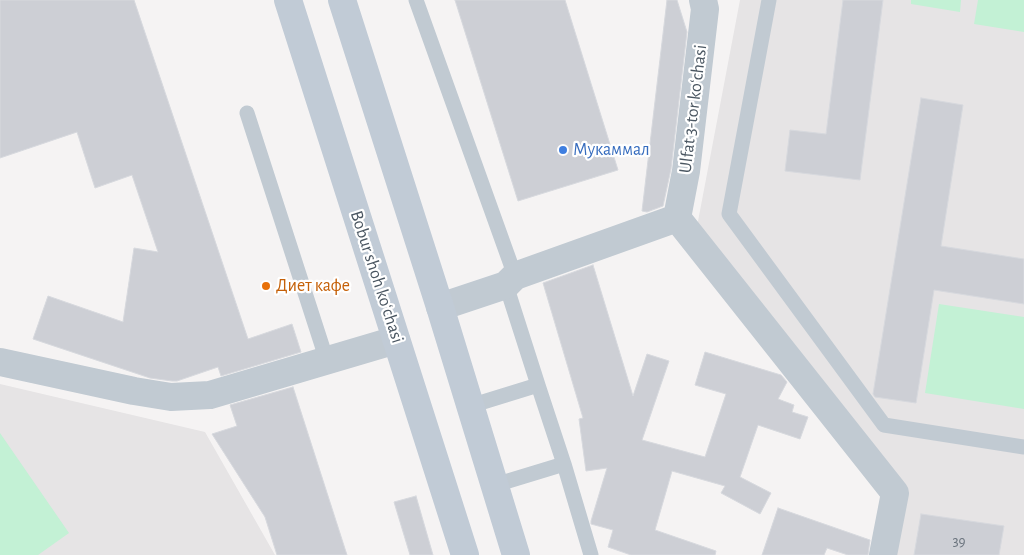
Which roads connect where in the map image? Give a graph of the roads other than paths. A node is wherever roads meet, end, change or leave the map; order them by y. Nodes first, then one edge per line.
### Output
1 (288, 0) edge
2 (342, 0) edge
3 (416, 0) edge
4 (703, 0) edge
5 (769, 0) edge
6 (247, 113) dead end
7 (677, 218) junction
8 (510, 281) junction
9 (440, 307) junction
10 (396, 340) junction
11 (327, 361) junction
12 (0, 362) edge
13 (538, 385) junction
14 (470, 406) junction
15 (1024, 448) edge
16 (564, 464) junction
17 (495, 485) junction
18 (465, 555) edge
19 (516, 555) edge
20 (591, 555) edge
21 (883, 555) edge

1 - 10 main road, Bobur shoh koʻchasi
2 - 9 main road
3 - 8 lane
4 - 7 street, Ulfat 3-tor koʻchasi
5 - 15 lane
6 - 11 lane
7 - 8 street
7 - 21 street
8 - 9 street
8 - 13 lane
9 - 14 main road
10 - 11 street
10 - 18 main road, Bobur shoh koʻchasi
11 - 12 street
13 - 14 lane
13 - 16 lane
14 - 17 main road
16 - 17 lane
16 - 20 lane
17 - 19 main road

